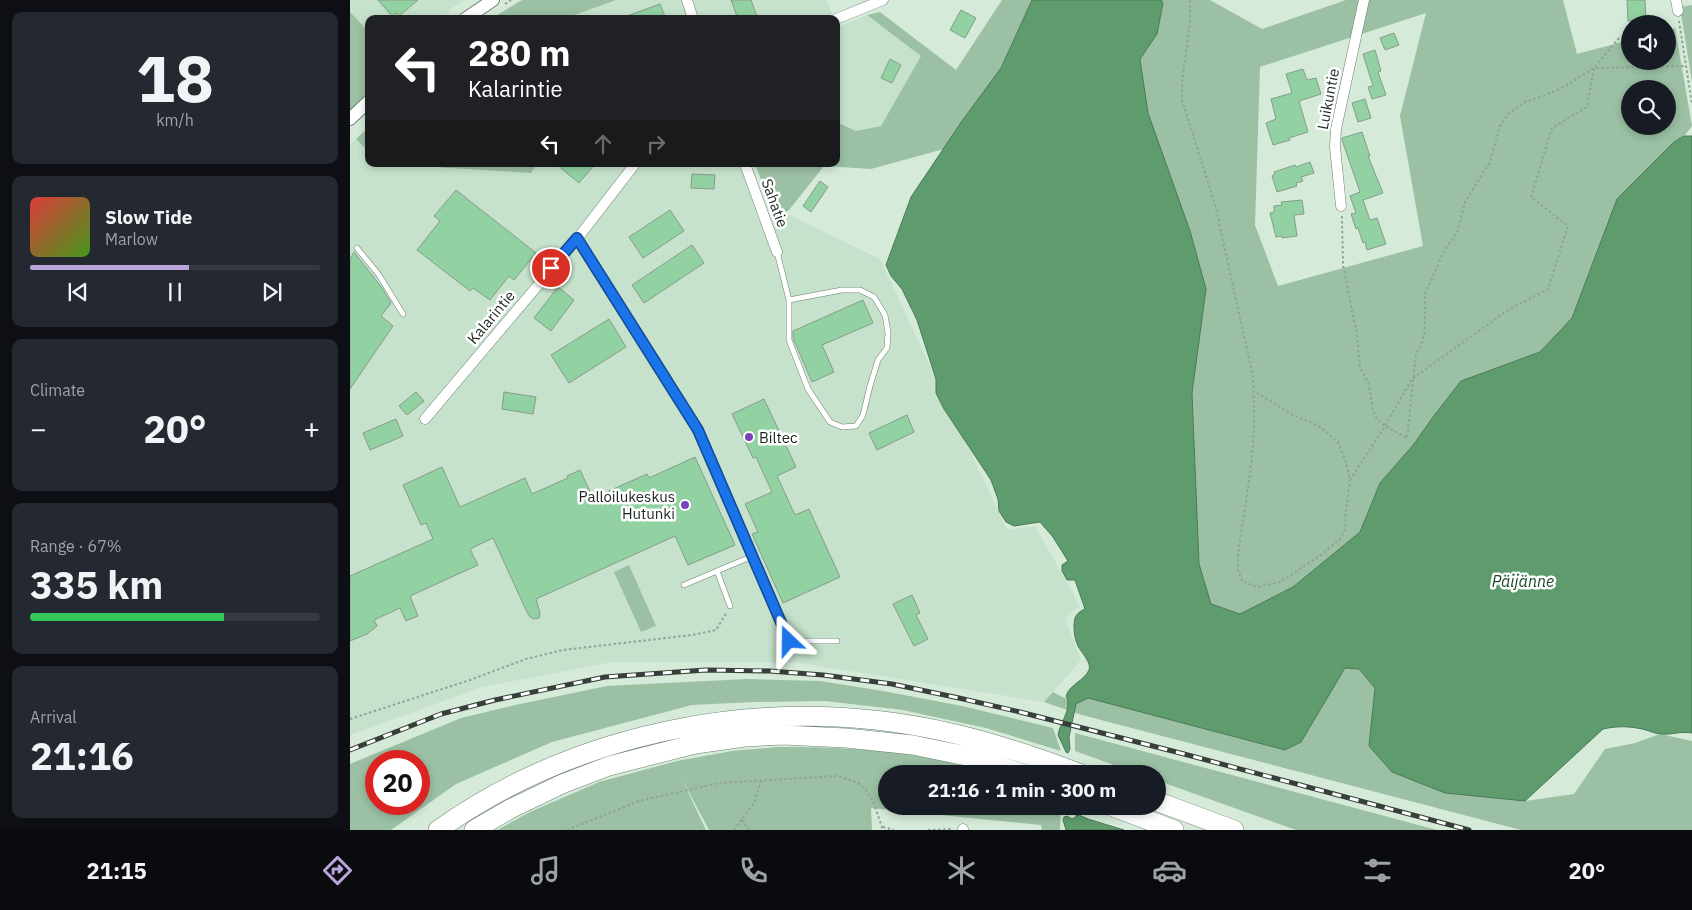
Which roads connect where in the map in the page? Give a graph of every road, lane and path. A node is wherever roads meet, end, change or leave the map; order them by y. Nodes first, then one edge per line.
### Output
1 (493, 0) edge
2 (687, 0) edge
3 (883, 0) edge
4 (1190, 0) edge
5 (1364, 0) edge
6 (1676, 0) edge
7 (1678, 11) joint
8 (471, 15) edge
9 (693, 15) edge
10 (840, 17) edge
11 (1620, 38) dead end
12 (1686, 66) junction
13 (1594, 68) junction
14 (1692, 104) edge
15 (365, 106) edge
16 (350, 120) edge
17 (633, 167) edge
18 (746, 167) edge
19 (1341, 206) joint
20 (577, 238) junction
21 (357, 248) dead end
22 (778, 252) joint
23 (789, 300) junction
24 (403, 314) dead end
25 (1412, 379) junction
26 (667, 380) joint
27 (1254, 391) junction
28 (425, 419) dead end
29 (1385, 426) junction
30 (1350, 480) junction
31 (753, 556) junction
32 (717, 571) junction
33 (684, 585) dead end
34 (730, 606) joint
35 (837, 641) dead end
36 (350, 719) edge
37 (997, 765) edge
38 (1054, 765) edge
39 (761, 781) junction
40 (1166, 805) edge
41 (1135, 815) edge
42 (742, 820) junction
43 (883, 829) edge
44 (962, 829) edge
45 (438, 830) edge
46 (474, 830) edge
47 (566, 830) edge
48 (734, 830) edge
49 (749, 830) edge
50 (894, 830) edge
51 (928, 830) edge
52 (1174, 830) edge
53 (1234, 830) edge

1 - 8 street
2 - 9 street
3 - 10 street
4 - 27 path
5 - 19 street, Luikuntie
6 - 7 street
7 - 12 path
11 - 13 path
12 - 13 path
12 - 14 path
13 - 25 path
13 - 25 path
15 - 16 street
17 - 20 street, Kalarintie
18 - 22 street, Sahatie
19 - 29 path
20 - 26 street
20 - 28 street, Kalarintie
21 - 24 lane
22 - 23 lane
23 - 23 lane
25 - 29 path
25 - 29 path
26 - 31 lane
27 - 30 path
27 - 30 path
29 - 30 path
31 - 32 lane
31 - 35 lane
32 - 33 lane
32 - 34 lane
34 - 36 path
37 - 46 highway
38 - 45 highway
39 - 42 path
39 - 43 path
39 - 47 path
40 - 53 highway
41 - 52 highway
42 - 48 path
42 - 49 path
43 - 50 path
44 - 51 path

